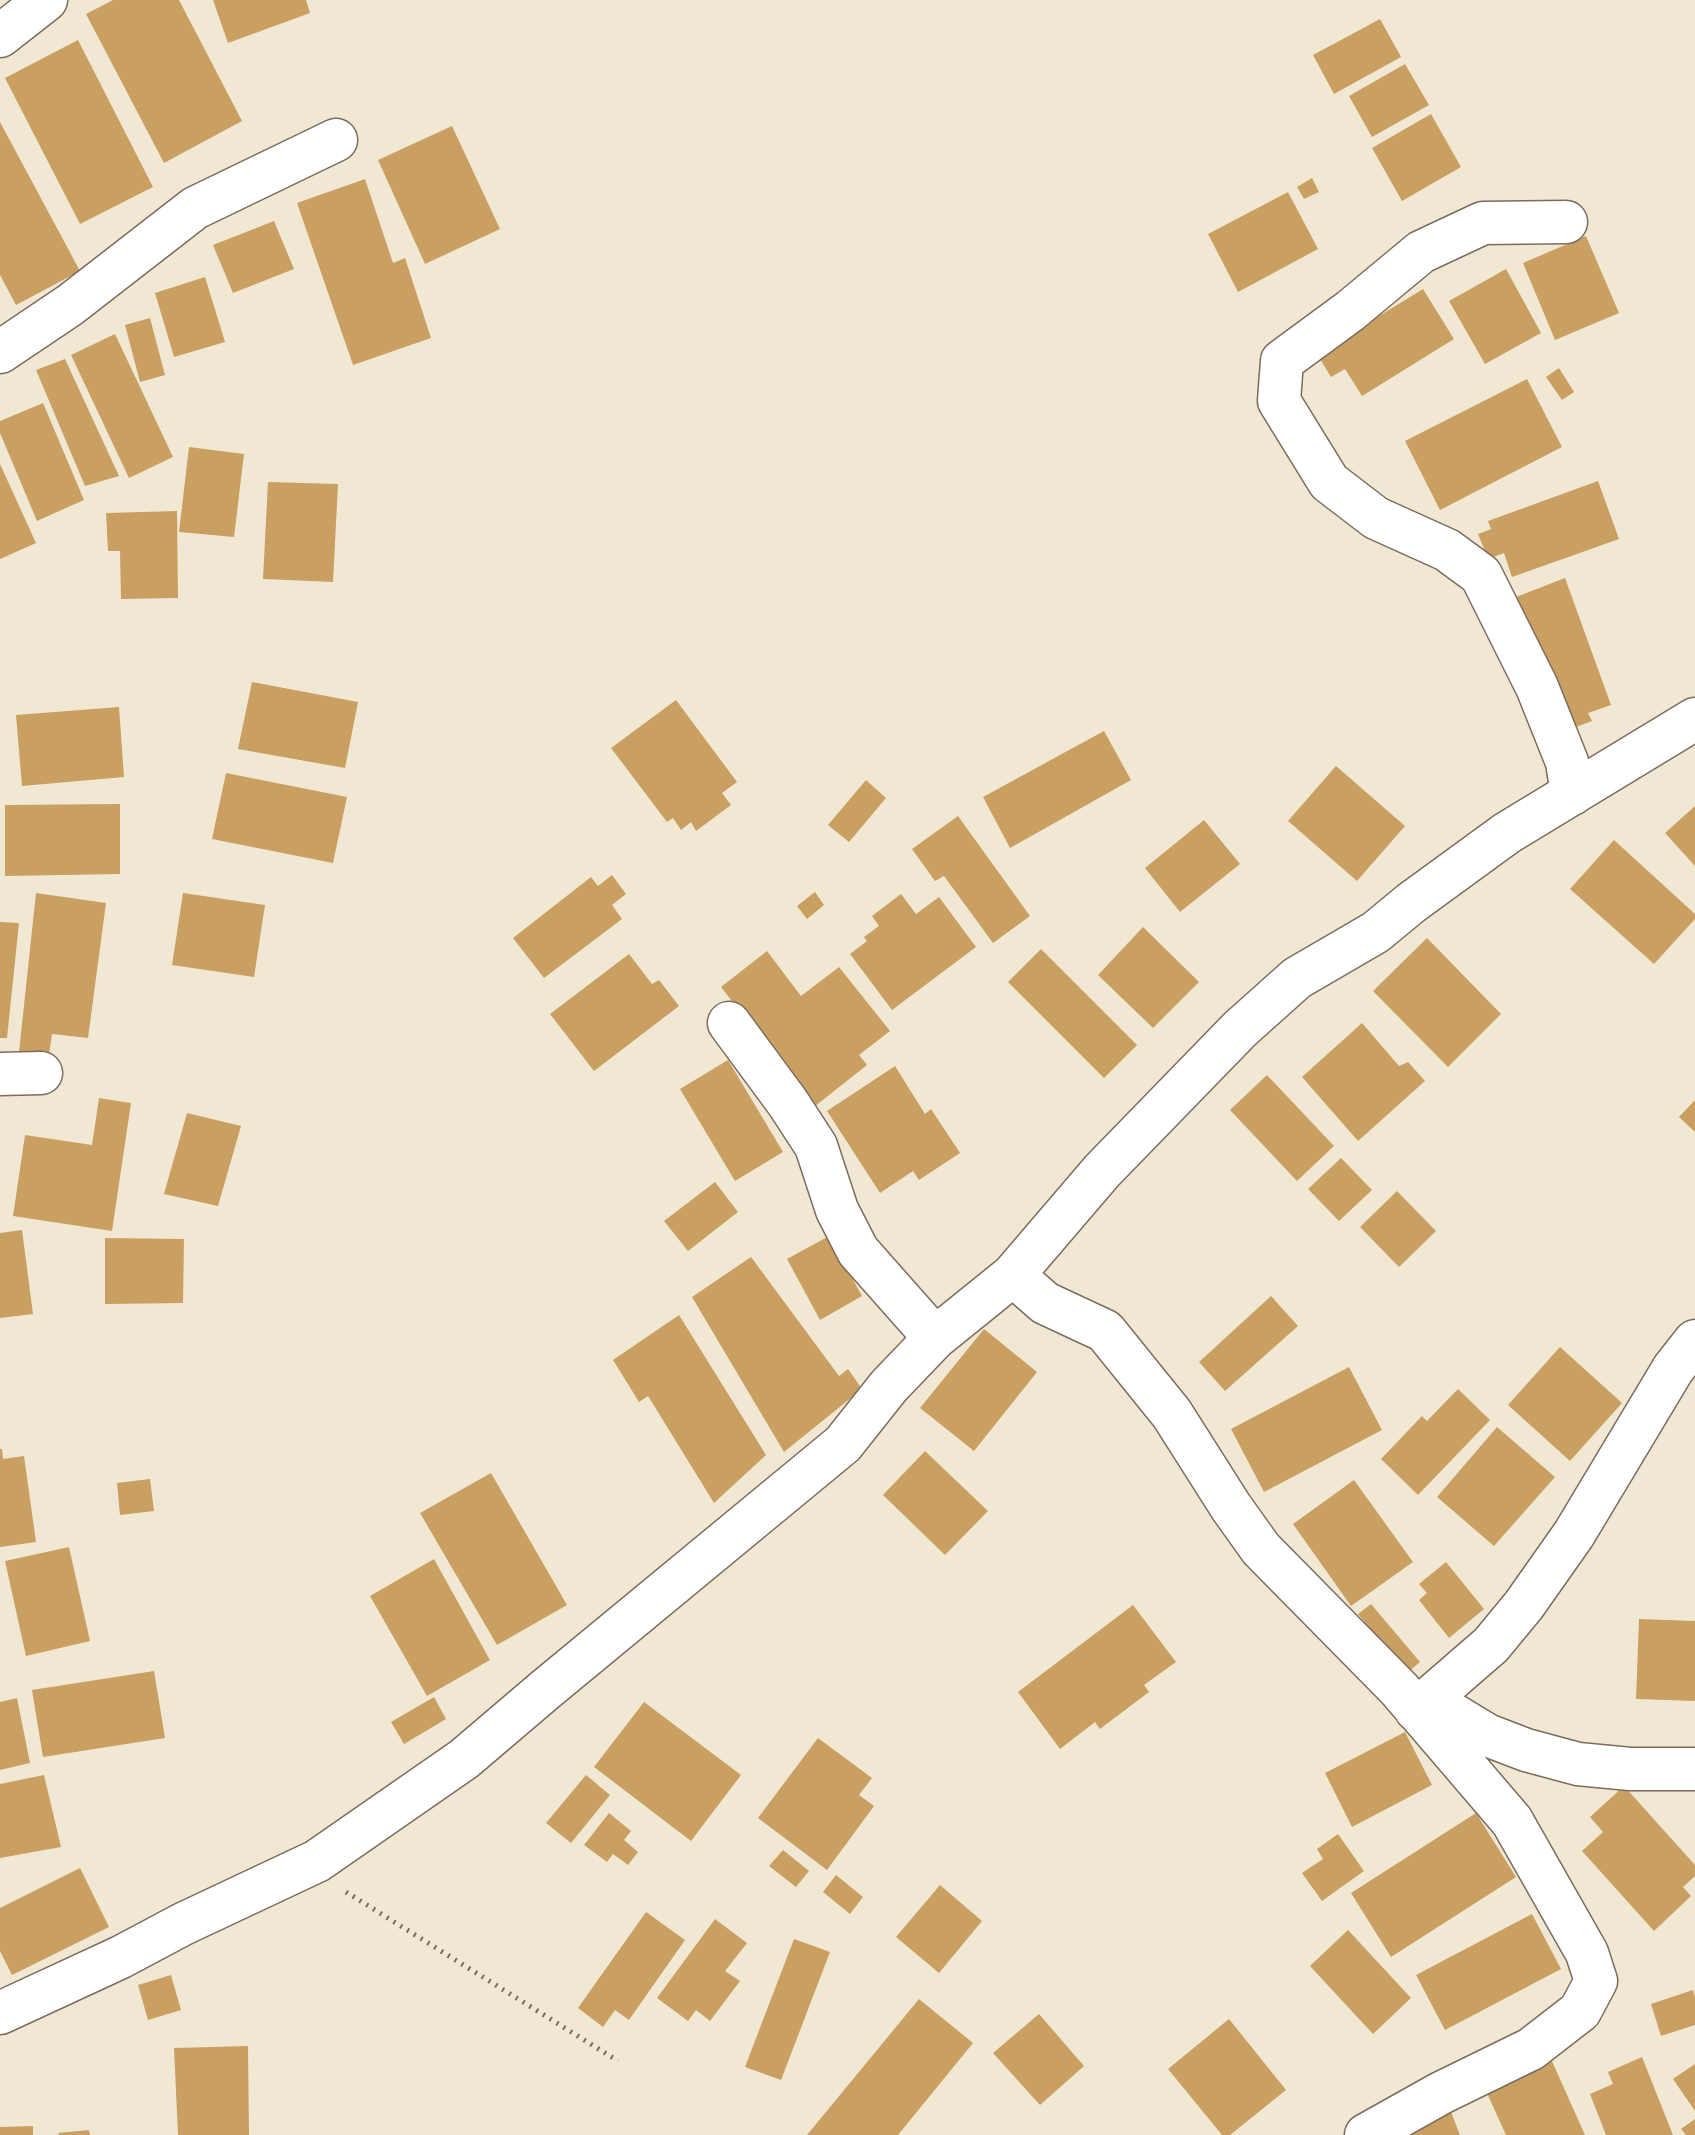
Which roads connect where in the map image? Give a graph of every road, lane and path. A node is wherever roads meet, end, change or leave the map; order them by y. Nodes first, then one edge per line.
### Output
1 (46, 0) edge
2 (0, 36) edge
3 (336, 140) dead end
4 (1566, 222) dead end
5 (0, 352) edge
6 (1695, 719) edge
7 (1572, 794) junction
8 (729, 1023) dead end
9 (1013, 1275) junction
10 (935, 1338) junction
11 (1695, 1341) edge
12 (1422, 1705) junction
13 (1695, 1769) edge
14 (299, 1869) junction
15 (0, 2013) edge
16 (618, 2061) dead end
17 (1366, 2135) edge

1 - 2 street
3 - 5 street
4 - 7 street
6 - 7 street
7 - 9 street
8 - 10 street
9 - 10 street
9 - 12 street
10 - 14 street
11 - 12 street
12 - 13 street
12 - 17 street
14 - 15 street
14 - 16 path

